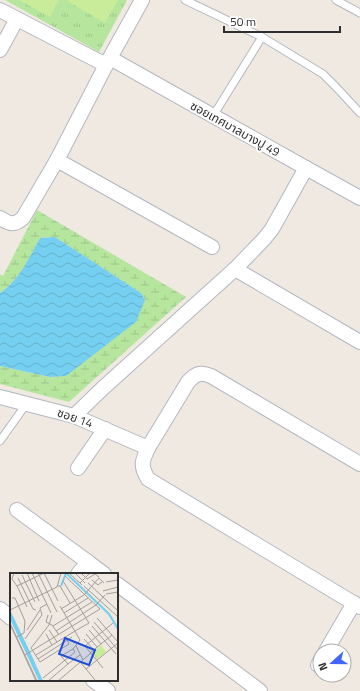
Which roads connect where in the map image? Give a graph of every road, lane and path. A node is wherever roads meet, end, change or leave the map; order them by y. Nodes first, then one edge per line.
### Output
1 (142, 0) edge
2 (186, 0) edge
3 (336, 0) edge
4 (0, 10) edge
5 (360, 13) edge
6 (17, 19) junction
7 (262, 36) junction
8 (0, 50) edge
9 (108, 62) junction
10 (360, 113) edge
11 (213, 116) junction
12 (57, 160) junction
13 (306, 168) junction
14 (360, 198) edge
15 (0, 218) edge
16 (212, 247) dead end
17 (235, 270) junction
18 (360, 342) edge
19 (0, 397) edge
20 (27, 404) junction
21 (74, 416) junction
22 (104, 429) junction
23 (0, 441) edge
24 (148, 448) junction
25 (360, 464) edge
26 (78, 468) dead end
27 (17, 510) dead end
28 (88, 562) junction
29 (79, 573) edge
30 (103, 573) edge
31 (118, 585) edge
32 (357, 605) edge
33 (0, 609) edge
34 (10, 617) edge
35 (331, 643) edge
36 (94, 681) edge
37 (108, 691) edge
38 (260, 691) edge

1 - 9 street
2 - 7 lane
3 - 5 lane
4 - 6 street, ซอยเทศบาลบางปู 49
6 - 8 street
6 - 9 street, ซอยเทศบาลบางปู 49
7 - 10 lane
7 - 11 lane
9 - 11 street, ซอยเทศบาลบางปู 49
9 - 12 street
11 - 13 street, ซอยเทศบาลบางปู 49
12 - 15 street
12 - 16 street
13 - 14 street, ซอยเทศบาลบางปู 49
13 - 17 street
17 - 18 street
17 - 21 street
19 - 20 street, ซอย 14
20 - 21 street, ซอย 14
20 - 23 lane
21 - 22 street, ซอย 14
22 - 24 street, ซอย 14
22 - 26 street
24 - 25 street
24 - 32 street
27 - 28 street
28 - 29 street
28 - 30 street
31 - 38 street
32 - 35 street
33 - 34 street
36 - 37 street

